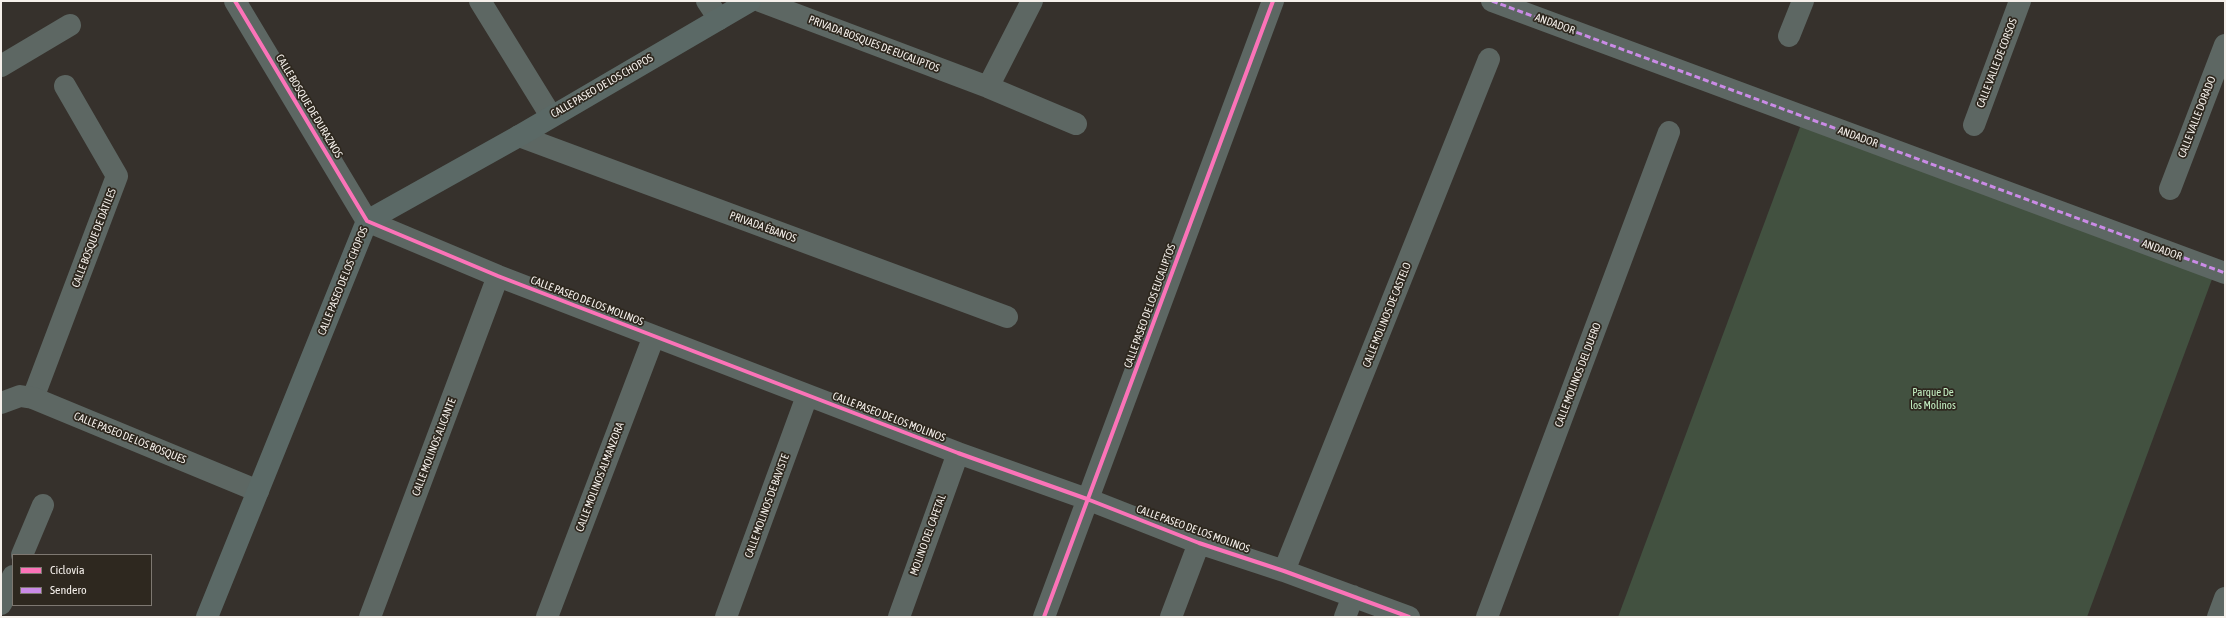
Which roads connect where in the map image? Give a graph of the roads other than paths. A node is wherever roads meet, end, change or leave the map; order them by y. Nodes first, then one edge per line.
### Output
1 (235, 1) edge
2 (480, 1) edge
3 (750, 1) edge
4 (760, 1) edge
5 (1032, 1) edge
6 (1273, 1) edge
7 (1492, 1) edge
8 (1802, 1) edge
9 (2020, 1) edge
10 (713, 10) edge
11 (70, 25) dead end
12 (1789, 36) dead end
13 (2225, 44) edge
14 (1489, 59) dead end
15 (1, 66) edge
16 (65, 86) dead end
17 (988, 86) junction
18 (551, 116) junction
19 (1076, 124) dead end
20 (1974, 125) dead end
21 (1669, 132) dead end
22 (519, 136) junction
23 (2170, 190) dead end
24 (367, 221) junction
25 (2225, 273) edge
26 (498, 276) junction
27 (1006, 317) dead end
28 (654, 336) junction
29 (807, 396) junction
30 (3, 397) edge
31 (33, 398) junction
32 (958, 453) junction
33 (258, 491) junction
34 (1087, 499) junction
35 (43, 505) dead end
36 (1199, 543) junction
37 (22, 554) edge
38 (1284, 571) junction
39 (12, 578) edge
40 (1352, 596) junction
41 (2225, 598) edge
42 (1, 604) edge
43 (207, 617) edge
44 (370, 617) edge
45 (547, 617) edge
46 (726, 617) edge
47 (899, 617) edge
48 (1044, 617) edge
49 (1171, 617) edge
50 (1345, 617) edge
51 (1409, 617) edge
52 (1486, 617) edge
53 (2218, 617) edge

1 - 24 street, CALLE BOSQUE DE DURAZNOS
2 - 18 street
3 - 10 main road, CALLE PASEO DE LOS CHOPOS
4 - 17 street, PRIVADA BOSQUES DE EUCALIPTOS
5 - 17 street
6 - 34 street, CALLE PASEO DE LOS EUCALIPTOS
7 - 25 street, ANDADOR
8 - 12 street
9 - 20 street, CALLE VALLE DE CORSOS
10 - 18 main road, CALLE PASEO DE LOS CHOPOS
11 - 15 street
13 - 23 street, CALLE VALLE DORADO
14 - 38 street, CALLE MOLINOS DE CASTELO
16 - 31 street, CALLE BOSQUE DE DÁTILES
17 - 19 street, PRIVADA BOSQUES DE EUCALIPTOS
18 - 22 main road, CALLE PASEO DE LOS CHOPOS
21 - 52 street, CALLE MOLINOS DEL DUERO
22 - 24 main road, CALLE PASEO DE LOS CHOPOS
22 - 27 street, PRIVADA ÉBANOS
24 - 26 street, CALLE PASEO DE LOS MOLINOS
24 - 33 main road, CALLE PASEO DE LOS CHOPOS
26 - 28 street, CALLE PASEO DE LOS MOLINOS
26 - 44 street, CALLE MOLINOS ALICANTE
28 - 29 street, CALLE PASEO DE LOS MOLINOS
28 - 45 street, CALLE MOLINOS ALMANZORA
29 - 32 street, CALLE PASEO DE LOS MOLINOS
29 - 46 street, CALLE MOLINOS DE BAVISTE
30 - 31 street, CALLE PASEO DE LOS BOSQUES
31 - 33 street, CALLE PASEO DE LOS BOSQUES
32 - 34 street, CALLE PASEO DE LOS MOLINOS
32 - 47 street, MOLINO DEL CAFETAL
33 - 43 main road, CALLE PASEO DE LOS CHOPOS
34 - 36 street, CALLE PASEO DE LOS MOLINOS
34 - 48 street, CALLE PASEO DE LOS EUCALIPTOS
35 - 37 street
36 - 38 street, CALLE PASEO DE LOS MOLINOS
36 - 49 street
38 - 40 street, CALLE PASEO DE LOS MOLINOS
39 - 42 street
40 - 50 street
40 - 51 street, CALLE PASEO DE LOS MOLINOS
41 - 53 street

